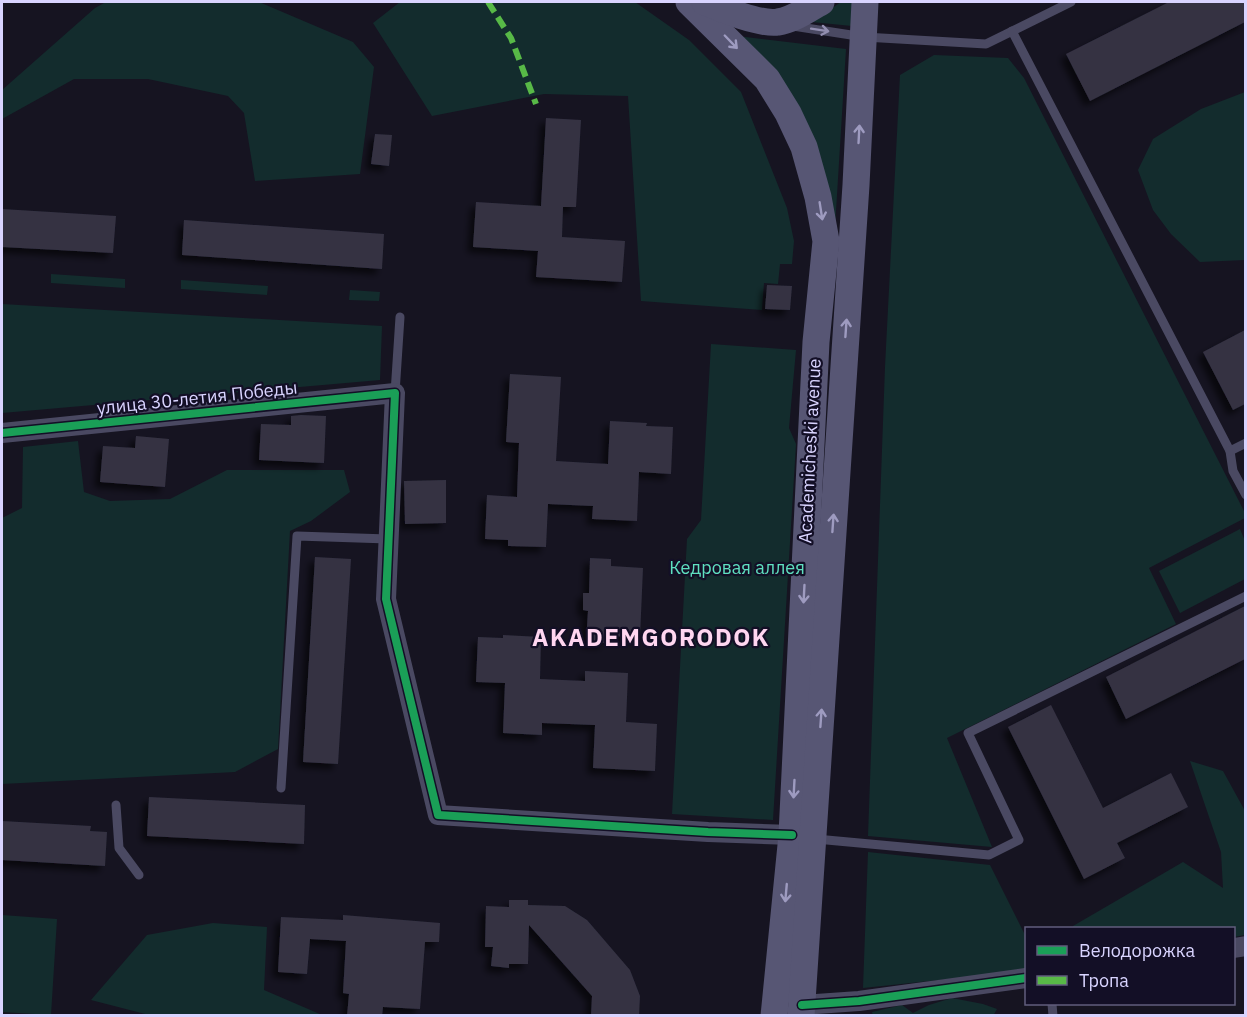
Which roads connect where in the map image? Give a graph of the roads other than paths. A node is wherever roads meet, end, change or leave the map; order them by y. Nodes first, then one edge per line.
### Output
1 (689, 2) edge
2 (705, 2) edge
3 (821, 2) edge
4 (865, 2) edge
5 (1071, 2) edge
6 (777, 23) junction
7 (1012, 31) junction
8 (864, 37) junction
9 (400, 317) dead end
10 (395, 393) junction
11 (2, 433) edge
12 (1245, 443) edge
13 (1230, 451) junction
14 (1245, 495) edge
15 (388, 539) junction
16 (1245, 596) edge
17 (281, 788) dead end
18 (116, 805) dead end
19 (803, 837) junction
20 (139, 875) dead end
21 (1025, 978) edge
22 (801, 1010) edge
23 (774, 1016) edge

1 -> 19 main road, Academicheski avenue
2 - 6 main road
3 - 6 main road
4 - 8 main road, Academicheski avenue
5 - 7 lane
6 -> 8 lane
7 - 8 lane
7 - 13 lane
19 -> 8 main road, Academicheski avenue
9 - 10 lane
10 - 11 street, улица 30-летия Победы
10 - 15 street
12 - 13 lane
13 - 14 lane
15 - 17 lane
15 - 19 street
16 - 19 lane
18 - 20 lane
19 - 22 main road, Academicheski avenue
19 -> 23 main road, Academicheski avenue
21 - 22 street

